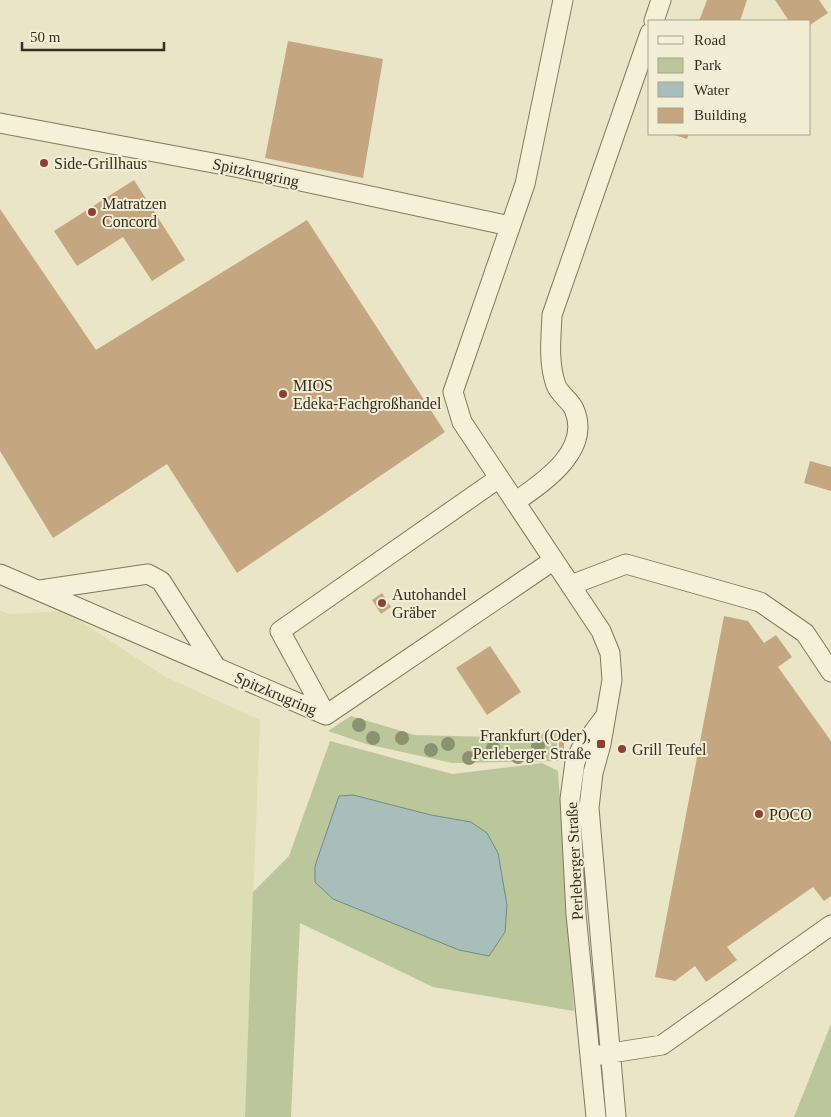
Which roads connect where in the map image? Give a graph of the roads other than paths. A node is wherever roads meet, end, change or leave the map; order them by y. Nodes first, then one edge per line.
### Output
1 (563, 0) edge
2 (661, 0) edge
3 (654, 20) edge
4 (648, 39) edge
5 (0, 122) edge
6 (510, 226) junction
7 (499, 478) junction
8 (515, 502) junction
9 (554, 560) junction
10 (0, 574) edge
11 (571, 585) junction
12 (38, 590) junction
13 (216, 667) junction
14 (831, 672) edge
15 (326, 714) junction
16 (604, 717) junction
17 (831, 925) edge
18 (610, 1053) junction
19 (590, 1056) junction
20 (596, 1117) edge
21 (616, 1117) edge

1 - 6 street
2 - 3 street
4 - 8 street
5 - 6 street, Spitzkrugring
6 - 7 street
7 - 8 street
7 - 15 street
8 - 9 street
9 - 11 street
9 - 15 street, Spitzkrugring
10 - 12 street, Spitzkrugring
11 - 14 street
11 - 16 street
12 - 13 street, Spitzkrugring
12 - 13 street
13 - 15 street, Spitzkrugring
16 - 18 street, Perleberger Straße
16 - 19 street, Perleberger Straße
17 - 18 street
18 - 19 street
18 - 21 street, Perleberger Straße
19 - 20 street, Perleberger Straße

